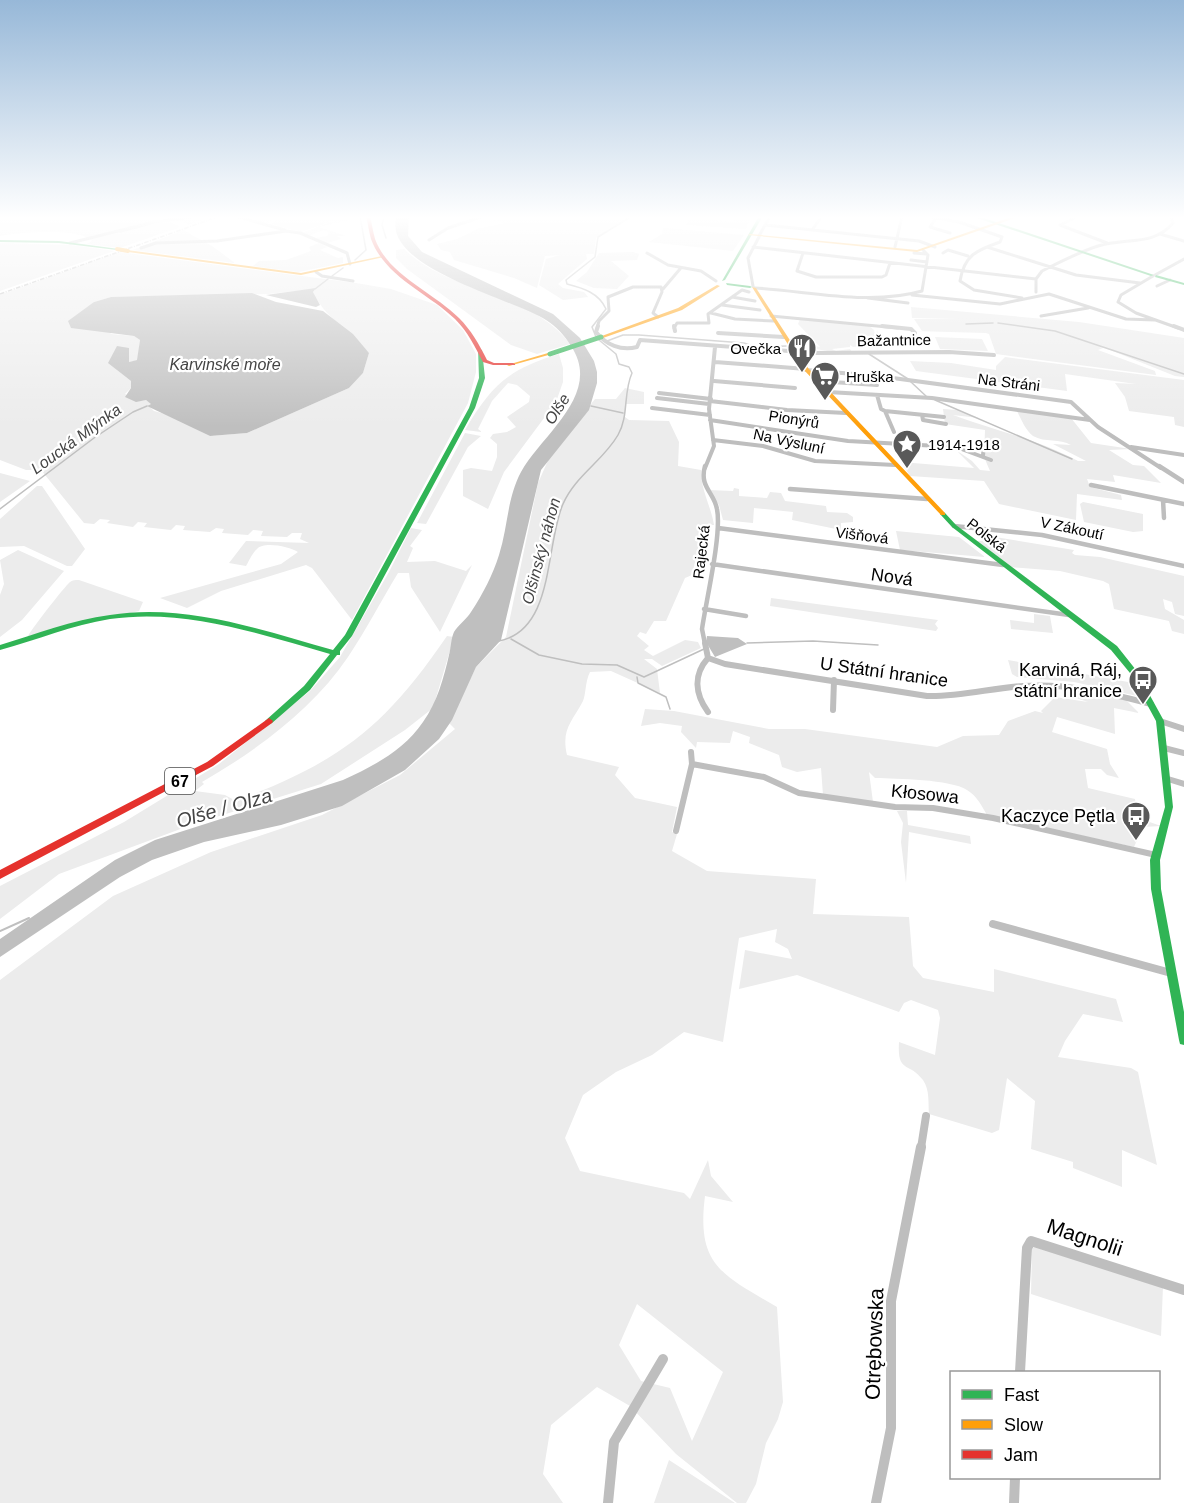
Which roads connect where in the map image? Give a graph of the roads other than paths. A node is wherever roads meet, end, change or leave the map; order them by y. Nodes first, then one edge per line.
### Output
1 (418, 286) edge
2 (643, 286) edge
3 (645, 286) edge
4 (664, 286) edge
5 (717, 286) edge
6 (740, 286) edge
7 (820, 286) edge
8 (923, 286) edge
9 (967, 286) edge
10 (1036, 286) edge
11 (1136, 286) edge
12 (661, 288) junction
13 (752, 288) junction
14 (922, 291) junction
15 (818, 292) junction
16 (1036, 292) junction
17 (912, 295) junction
18 (732, 297) junction
19 (858, 297) dead end
20 (872, 297) junction
21 (929, 297) junction
22 (1023, 298) junction
23 (754, 301) dead end
24 (908, 303) dead end
25 (722, 304) junction
26 (1088, 308) junction
27 (760, 310) dead end
28 (711, 313) junction
29 (1041, 316) dead end
30 (658, 317) junction
31 (772, 318) junction
32 (1155, 320) junction
33 (1184, 330) edge
34 (675, 331) dead end
35 (718, 333) dead end
36 (915, 333) dead end
37 (784, 338) junction
38 (715, 347) junction
39 (480, 350) junction
40 (793, 352) junction
41 (994, 355) dead end
42 (715, 362) junction
43 (513, 364) junction
44 (482, 368) junction
45 (806, 369) junction
46 (714, 381) junction
47 (817, 381) junction
48 (481, 383) junction
49 (929, 384) junction
50 (877, 385) dead end
51 (795, 388) dead end
52 (828, 392) junction
53 (658, 395) dead end
54 (877, 395) junction
55 (932, 398) junction
56 (710, 401) junction
57 (652, 408) dead end
58 (885, 411) junction
59 (846, 413) junction
60 (922, 415) junction
61 (944, 417) dead end
62 (710, 418) junction
63 (1090, 420) junction
64 (946, 424) dead end
65 (894, 432) dead end
66 (713, 440) junction
67 (984, 441) dead end
68 (873, 442) junction
69 (1130, 447) junction
70 (1184, 455) edge
71 (983, 456) junction
72 (991, 460) dead end
73 (896, 465) junction
74 (1184, 482) edge
75 (1091, 485) dead end
76 (790, 489) dead end
77 (927, 499) junction
78 (1163, 500) junction
79 (1184, 504) edge
80 (1164, 518) dead end
81 (954, 526) junction
82 (718, 528) junction
83 (712, 564) junction
84 (1003, 565) junction
85 (1184, 566) edge
86 (704, 609) junction
87 (1069, 615) junction
88 (746, 616) dead end
89 (0, 648) edge
90 (337, 654) junction
91 (708, 658) junction
92 (834, 681) junction
93 (1151, 704) junction
94 (834, 710) dead end
95 (708, 712) dead end
96 (1160, 721) junction
97 (1184, 729) edge
98 (1164, 748) junction
99 (691, 752) dead end
100 (1184, 753) edge
101 (692, 764) junction
102 (1168, 779) junction
103 (1184, 784) edge
104 (676, 831) dead end
105 (1156, 855) junction
106 (0, 875) edge
107 (993, 924) dead end
108 (1171, 973) junction
109 (1184, 1040) edge
110 (926, 1116) dead end
111 (1184, 1290) edge
112 (663, 1359) dead end
113 (1020, 1371) edge
114 (1015, 1479) edge
115 (608, 1503) edge
116 (876, 1503) edge
117 (1014, 1503) edge

1 - 39 main road, 67
2 - 38 street, Bažantnice
3 - 12 street, Bažantnice
4 - 12 street
5 - 30 main road
6 - 13 main road
7 - 15 street
8 - 14 street
9 - 22 street
10 - 16 street
11 - 32 street
12 - 30 street
13 - 15 street
13 - 18 street
13 - 31 main road, Polská
14 - 17 street
14 - 21 street
15 - 20 street
16 - 22 street
16 - 26 street
17 - 20 street
17 - 21 street
18 - 23 street
18 - 25 street
19 - 20 street
20 - 24 street
21 - 22 street
25 - 27 street
25 - 28 street
26 - 29 street
26 - 32 street
28 - 31 street
28 - 34 street
30 - 43 main road, bridge
31 - 36 street
31 - 37 main road, Polská
32 - 33 street
35 - 37 street
37 - 40 main road, Polská
38 - 40 street, Bažantnice
38 - 42 street, Rajecká
39 - 43 main road
39 - 44 main road, 67
40 - 41 street, Bažantnice
40 - 45 main road, Polská
42 - 45 street, Na Stráni
42 - 46 street, Rajecká
43 - 44 main road
43 - 48 main road
44 - 48 main road, 67
45 - 47 main road, Polská
45 - 49 street, Na Stráni
46 - 51 street
46 - 56 street, Rajecká
47 - 50 street
47 - 52 main road, Polská
48 - 90 main road, 67
49 - 55 street
49 - 63 street, Na Stráni
52 - 54 street
52 - 59 main road, Polská
53 - 56 street
54 - 55 street
54 - 58 street
55 - 63 street
56 - 59 street
56 - 62 street, Rajecká
57 - 62 street, Pionýrů
58 - 60 street
58 - 65 street
59 - 68 main road, Polská
60 - 61 street
60 - 64 street
62 - 66 street, Rajecká
62 - 68 street, Pionýrů
63 - 69 street, Na Stráni
66 - 73 street, Na Výsluní
66 - 82 street, Rajecká
67 - 71 street
68 - 71 street, Pionýrů
68 - 73 main road, Polská
69 - 70 street
69 - 74 street, Na Stráni
71 - 72 street, Pionýrů
73 - 77 main road, Polská
75 - 78 street
76 - 77 street
77 - 81 main road, Polská
78 - 79 street
78 - 80 street
81 - 84 main road, Polská
81 - 85 street, V Zákoutí
82 - 83 street, Rajecká
82 - 84 street, Višňová
83 - 86 street, Rajecká
83 - 87 street, Nová
84 - 87 main road, Polská
86 - 88 street
86 - 91 street, Rajecká
87 - 93 main road, Polská
89 - 90 main road
90 - 106 main road, 67
91 - 92 street, U Státní hranice
91 - 95 street
92 - 93 street, U Státní hranice
92 - 94 street
93 - 96 main road, Polská
96 - 97 street
96 - 98 main road, Polská
98 - 100 street
98 - 102 main road, Polská
99 - 101 street
101 - 104 street
101 - 105 street, Kłosowa
102 - 103 street
102 - 105 main road, Polská
105 - 108 main road, Polská
107 - 108 street
108 - 109 main road, Polská
110 - 116 street, Otrębowska
111 - 113 street, Magnolii
112 - 115 street
114 - 117 street

